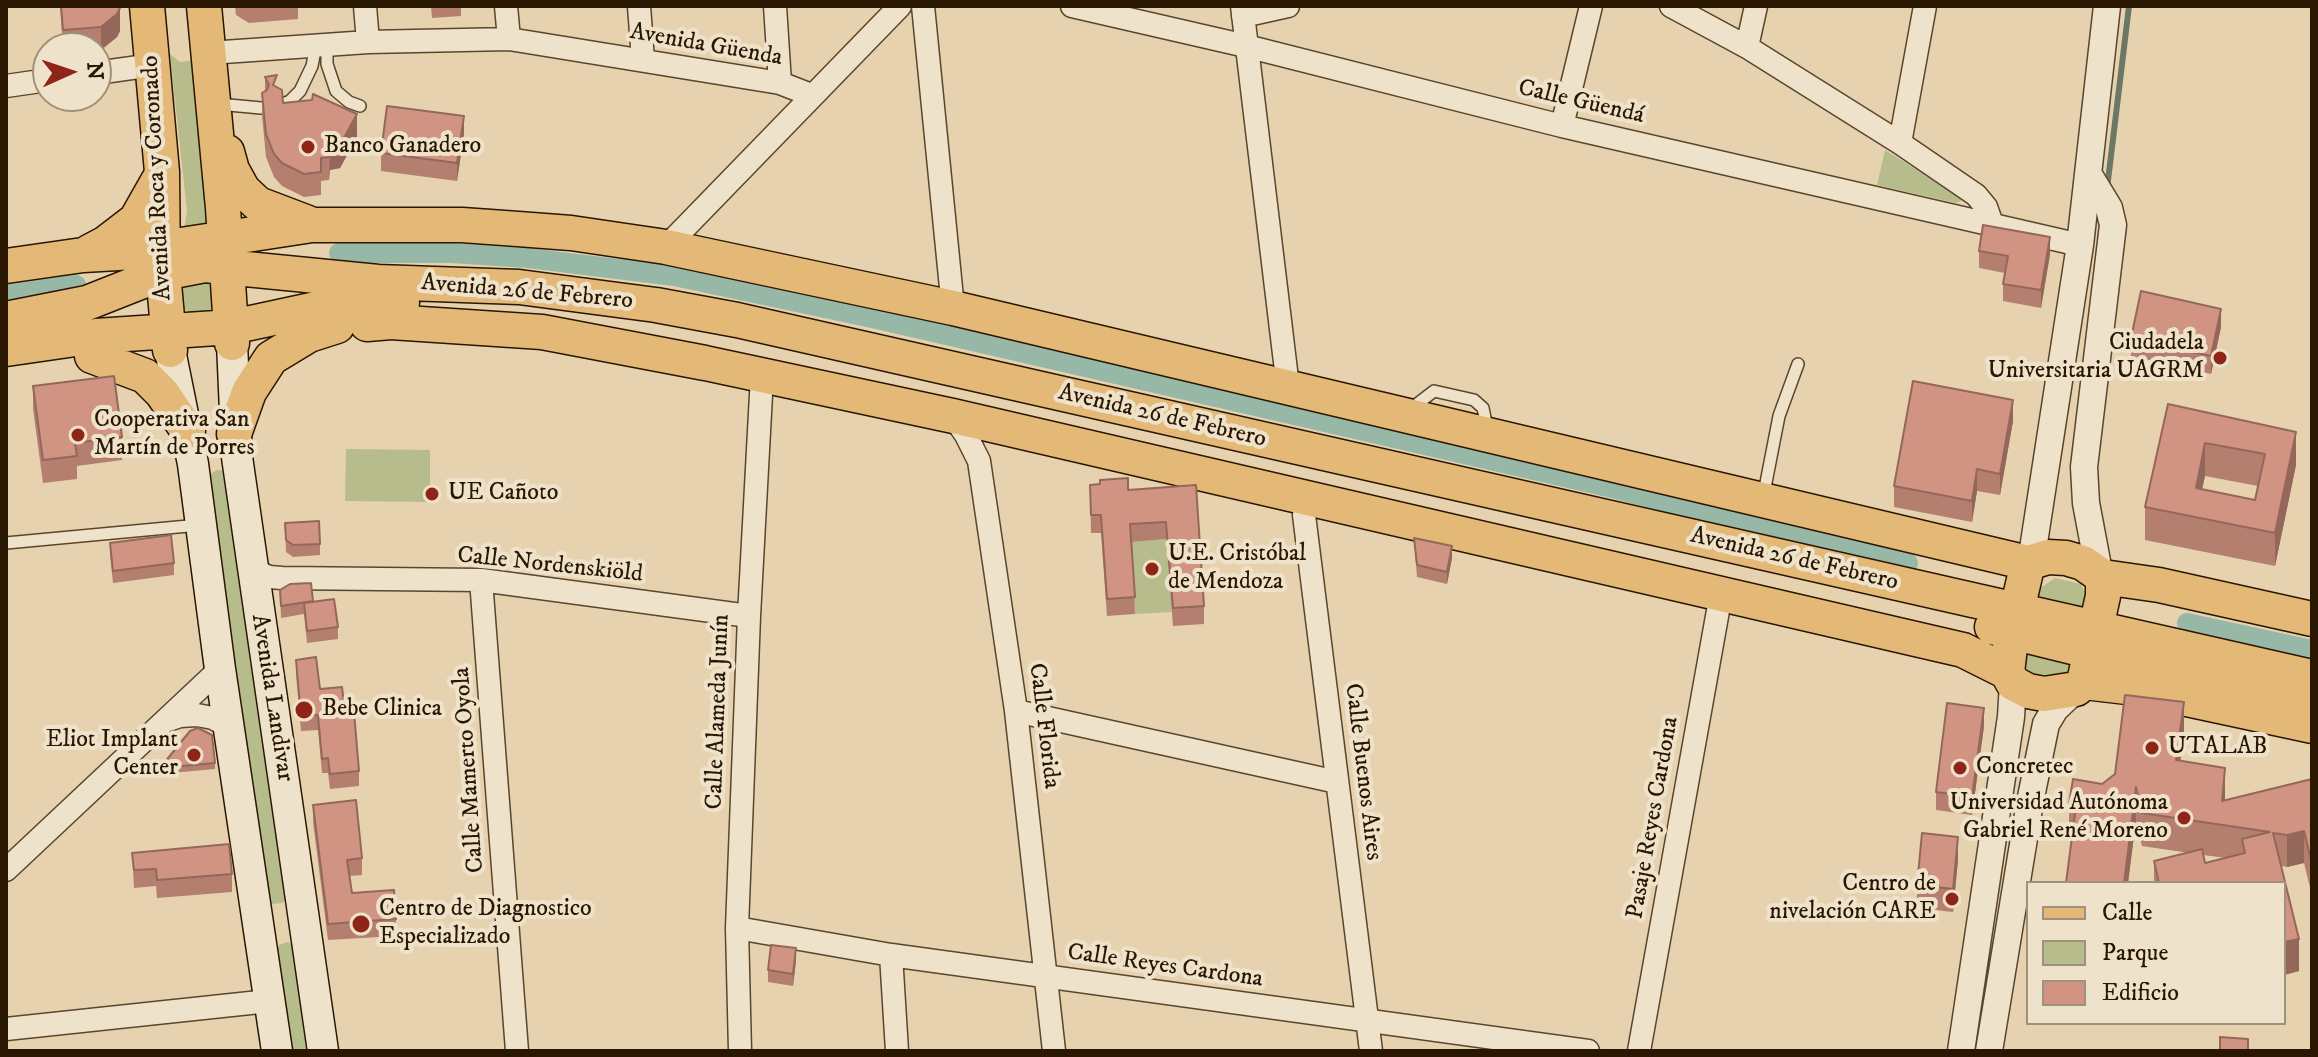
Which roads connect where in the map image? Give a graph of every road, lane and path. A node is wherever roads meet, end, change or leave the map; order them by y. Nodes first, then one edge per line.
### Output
1 (147, 6) edge
2 (204, 6) edge
3 (365, 6) edge
4 (506, 6) edge
5 (639, 6) edge
6 (775, 6) edge
7 (900, 6) edge
8 (923, 6) edge
9 (1072, 6) edge
10 (1288, 6) edge
11 (1591, 6) edge
12 (1671, 6) edge
13 (1756, 6) edge
14 (1925, 6) edge
15 (2107, 6) edge
16 (1243, 11) edge
17 (509, 39) junction
18 (368, 42) junction
19 (322, 45) junction
20 (1246, 46) junction
21 (1747, 47) junction
22 (152, 52) junction
23 (209, 53) junction
24 (643, 60) junction
25 (112, 67) edge
26 (32, 82) edge
27 (780, 83) junction
28 (6, 86) edge
29 (811, 95) junction
30 (281, 105) edge
31 (360, 106) dead end
32 (214, 108) junction
33 (261, 108) edge
34 (1562, 126) junction
35 (1900, 143) junction
36 (162, 172) junction
37 (2099, 191) junction
38 (1992, 224) junction
39 (312, 225) junction
40 (2080, 245) junction
41 (681, 250) junction
42 (226, 252) junction
43 (83, 255) junction
44 (162, 261) junction
45 (6, 266) edge
46 (953, 308) junction
47 (6, 319) edge
48 (337, 326) junction
49 (232, 335) junction
50 (168, 341) junction
51 (6, 349) edge
52 (92, 356) junction
53 (1798, 364) dead end
54 (6, 371) edge
55 (762, 376) junction
56 (1288, 387) junction
57 (953, 416) junction
58 (188, 431) junction
59 (234, 434) junction
60 (1306, 499) junction
61 (1763, 501) junction
62 (200, 525) junction
63 (6, 543) edge
64 (2029, 562) junction
65 (251, 569) junction
66 (2101, 574) junction
67 (481, 580) junction
68 (1721, 594) junction
69 (749, 616) junction
70 (2312, 619) edge
71 (2014, 620) junction
72 (2087, 662) junction
73 (220, 669) junction
74 (2312, 677) edge
75 (2010, 678) junction
76 (2312, 701) edge
77 (1016, 711) junction
78 (164, 722) junction
79 (228, 726) junction
80 (2312, 726) edge
81 (1337, 782) junction
82 (1998, 796) junction
83 (2030, 802) junction
84 (6, 870) edge
85 (300, 896) junction
86 (254, 905) junction
87 (737, 928) junction
88 (306, 938) junction
89 (260, 946) junction
90 (891, 955) junction
91 (1048, 976) junction
92 (269, 1001) junction
93 (1367, 1022) junction
94 (6, 1029) edge
95 (277, 1051) edge
96 (323, 1051) edge
97 (517, 1051) edge
98 (740, 1051) edge
99 (897, 1051) edge
100 (1054, 1051) edge
101 (1371, 1051) edge
102 (1588, 1051) edge
103 (1639, 1051) edge
104 (1961, 1051) edge
105 (1989, 1051) edge

1 - 22 main road, Avenida Roca y Coronado
2 - 23 main road
3 - 18 street
4 - 17 street
5 - 24 street
6 - 27 street
7 - 29 street
8 - 46 street
9 - 20 street, Calle Güendá
10 - 16 street
11 - 34 street
12 - 21 street
13 - 21 street
14 - 35 street
15 - 37 street
16 - 20 street
17 - 18 street, Avenida Güenda
17 - 24 street, Avenida Güenda
18 - 19 street, Avenida Güenda
19 - 23 street, Avenida Güenda
19 - 30 lane
19 - 31 lane
20 - 34 street, Calle Güendá
20 - 56 street
21 - 35 street
22 - 23 main road
22 - 25 street
22 - 36 main road, Avenida Roca y Coronado
23 - 32 main road
24 - 27 street, Avenida Güenda
26 - 28 street
27 - 29 street, Avenida Güenda
29 - 41 street
32 - 33 lane
32 - 39 main road
32 - 42 main road
34 - 38 street, Calle Güendá
35 - 38 street
36 - 43 main road
36 - 44 main road, Avenida Roca y Coronado
37 - 40 street
37 - 66 street
38 - 40 street, Calle Güendá
39 - 41 main road, Avenida 26 de Febrero
39 - 42 main road, Avenida 26 de Febrero
40 - 64 street
41 - 46 main road, Avenida 26 de Febrero
42 - 44 main road, Avenida 26 de Febrero
42 - 49 main road
42 - 71 main road, Avenida 26 de Febrero
43 - 44 main road, Avenida 26 de Febrero
43 - 45 main road, Avenida 26 de Febrero
44 - 47 main road, Avenida 26 de Febrero
44 - 50 main road, Avenida Roca y Coronado
46 - 56 main road, Avenida 26 de Febrero
48 - 49 main road, Avenida 26 de Febrero
48 - 55 main road, Avenida 26 de Febrero
48 - 59 main road
49 - 50 main road, Avenida 26 de Febrero
49 - 59 main road, Avenida Landivar
49 - 71 main road, Avenida 26 de Febrero
50 - 51 main road, Avenida 26 de Febrero
50 - 52 main road, Avenida 26 de Febrero
50 - 58 main road, Avenida Landivar
52 - 54 main road, Avenida 26 de Febrero
52 - 58 main road
53 - 61 lane
55 - 57 main road, Avenida 26 de Febrero
55 - 69 street, Calle Alameda Junín
56 - 61 main road, Avenida 26 de Febrero
57 - 60 main road, Avenida 26 de Febrero
57 - 77 street, Calle Florida
58 - 62 main road, Avenida Landivar
59 - 65 main road, Avenida Landivar
60 - 68 main road, Avenida 26 de Febrero
60 - 81 street, Calle Buenos Aires
61 - 64 main road, Avenida 26 de Febrero
62 - 63 lane
62 - 73 main road, Avenida Landivar
64 - 66 main road, Avenida 26 de Febrero
64 - 71 main road
65 - 67 street, Calle Nordenskiöld
65 - 85 main road, Avenida Landivar
66 - 70 main road
66 - 72 main road
67 - 69 street, Calle Nordenskiöld
67 - 97 street, Calle Mamerto Oyola
68 - 75 main road, Avenida 26 de Febrero
68 - 103 street, Pasaje Reyes Cardona
69 - 87 street, Calle Alameda Junín
71 - 72 main road, Avenida 26 de Febrero
71 - 75 main road
72 - 74 main road, Avenida 26 de Febrero
72 - 75 main road, Avenida 26 de Febrero
72 - 76 main road, Avenida 26 de Febrero
72 - 80 main road, Avenida 26 de Febrero
72 - 83 street
73 - 78 street
73 - 79 main road, Avenida Landivar
75 - 82 street
77 - 81 street
77 - 91 street, Calle Florida
78 - 79 street
78 - 84 street
79 - 86 main road, Avenida Landivar
81 - 93 street, Calle Buenos Aires
82 - 83 street
82 - 104 street
83 - 105 street
85 - 86 main road
85 - 88 main road, Avenida Landivar
86 - 89 main road, Avenida Landivar
87 - 90 street, Calle Reyes Cardona
87 - 98 street, Calle Alameda Junín
88 - 89 main road
88 - 96 main road, Avenida Landivar
89 - 92 main road, Avenida Landivar
90 - 91 street, Calle Reyes Cardona
90 - 99 street
91 - 93 street, Calle Reyes Cardona
91 - 100 street, Calle Florida
92 - 94 street
92 - 95 main road, Avenida Landivar
93 - 101 street, Calle Buenos Aires
93 - 102 street, Calle Reyes Cardona

